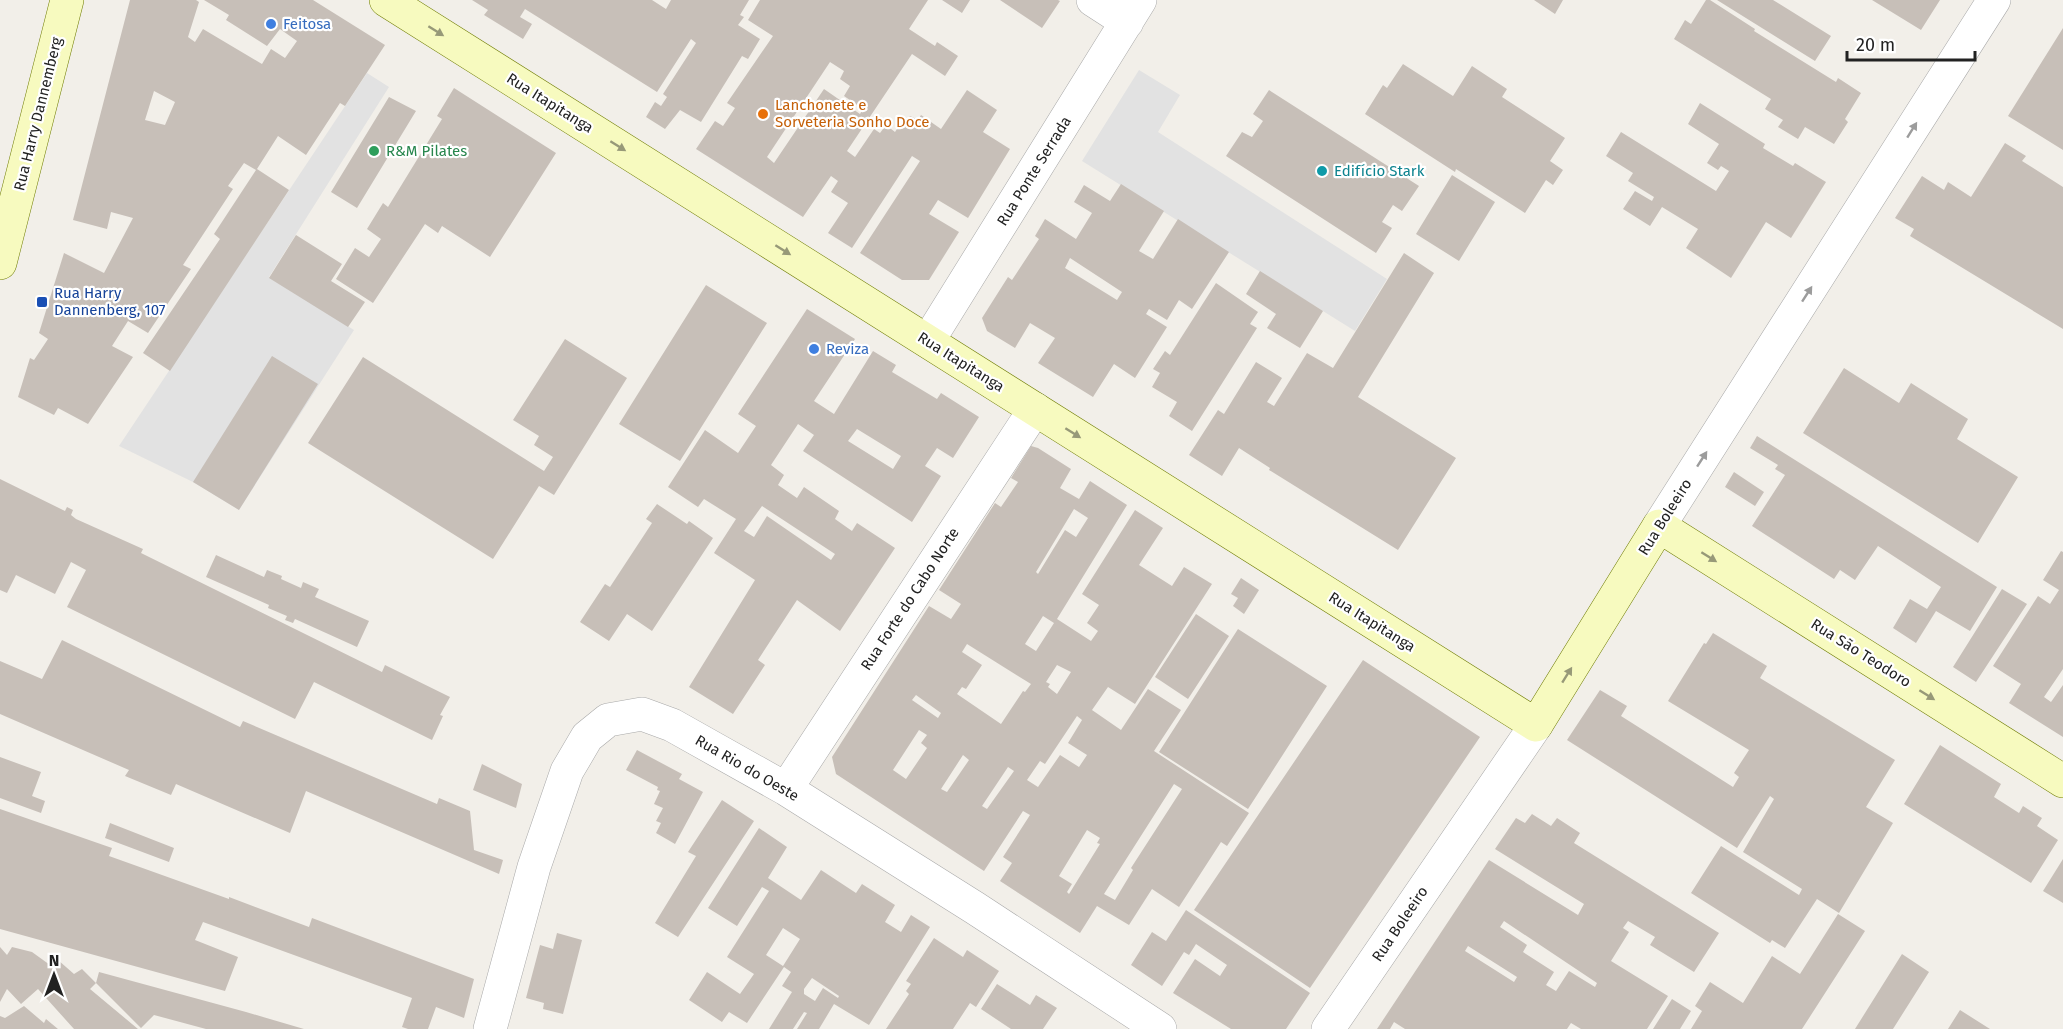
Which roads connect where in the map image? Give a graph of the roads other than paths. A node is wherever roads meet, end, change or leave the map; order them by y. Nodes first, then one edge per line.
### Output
1 (67, 0) edge
2 (386, 0) edge
3 (1093, 0) edge
4 (1994, 0) edge
5 (1133, 11) edge
6 (0, 263) edge
7 (928, 341) junction
8 (1035, 409) junction
9 (1659, 526) junction
10 (1536, 725) junction
11 (2063, 781) edge
12 (786, 789) junction
13 (490, 1029) edge
14 (1160, 1029) edge
15 (1328, 1029) edge

1 - 6 main road, Rua Harry Dannemberg
2 -> 7 main road, Rua Itapitanga
3 - 5 street
9 -> 4 street, Rua Boleeiro
5 - 7 street, Rua Ponte Serrada
7 - 8 main road, Rua Itapitanga
8 -> 10 main road, Rua Itapitanga
8 - 12 street, Rua Forte do Cabo Norte
10 -> 9 main road, Rua Boleeiro
9 -> 11 main road, Rua São Teodoro
10 - 15 street, Rua Boleeiro
12 - 13 street, Rua Rio do Oeste
12 - 14 street, Rua Rio do Oeste

